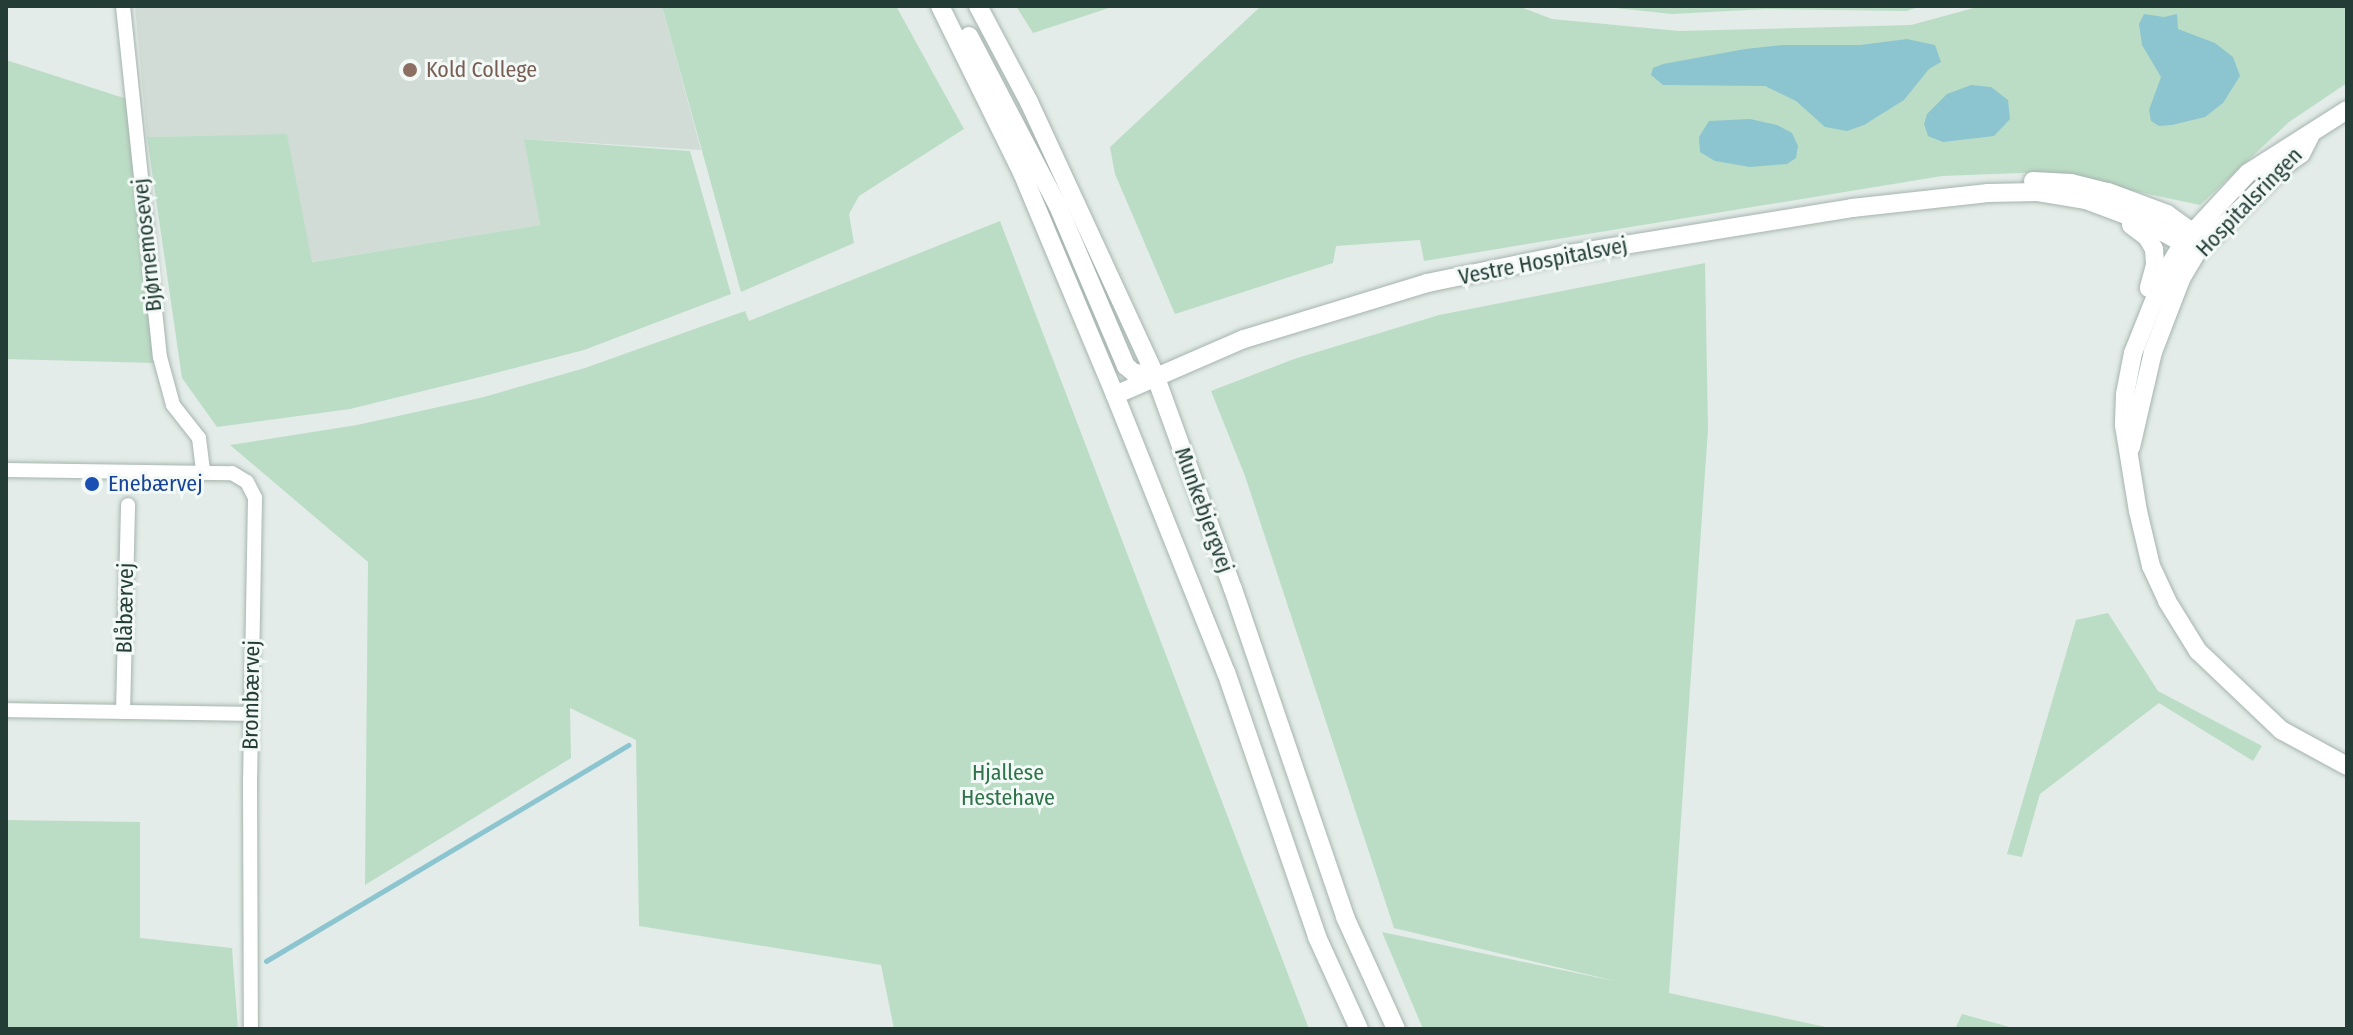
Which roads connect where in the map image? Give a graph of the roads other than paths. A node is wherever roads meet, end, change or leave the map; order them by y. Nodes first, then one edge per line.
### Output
1 (123, 6) edge
2 (940, 6) edge
3 (953, 6) edge
4 (978, 6) edge
5 (2347, 110) edge
6 (1988, 193) junction
7 (2194, 239) junction
8 (2139, 335) junction
9 (1155, 375) junction
10 (1115, 395) junction
11 (2131, 450) junction
12 (6, 470) edge
13 (203, 473) junction
14 (128, 505) dead end
15 (6, 710) edge
16 (123, 712) junction
17 (250, 714) junction
18 (2347, 766) edge
19 (251, 1029) edge
20 (1359, 1029) edge
21 (1396, 1029) edge

1 - 13 street, Bjørnemosevej
2 - 10 street, Munkebjergvej
3 - 9 street
4 - 9 street, Munkebjergvej
5 - 7 street, Hospitalsringen
6 - 7 street, Vestre Hospitalsvej
6 - 8 street
6 - 9 street, Vestre Hospitalsvej
7 - 8 street, Hospitalsringen
7 - 11 street, Hospitalsringen
8 - 11 street, Hospitalsringen
9 - 10 street, Vestre Hospitalsvej
9 - 21 street, Munkebjergvej
10 - 20 street, Munkebjergvej
11 - 18 street, Hospitalsringen
12 - 13 street
13 - 17 street, Brombærvej
14 - 16 street, Blåbærvej
15 - 16 street
16 - 17 street
17 - 19 street, Brombærvej

